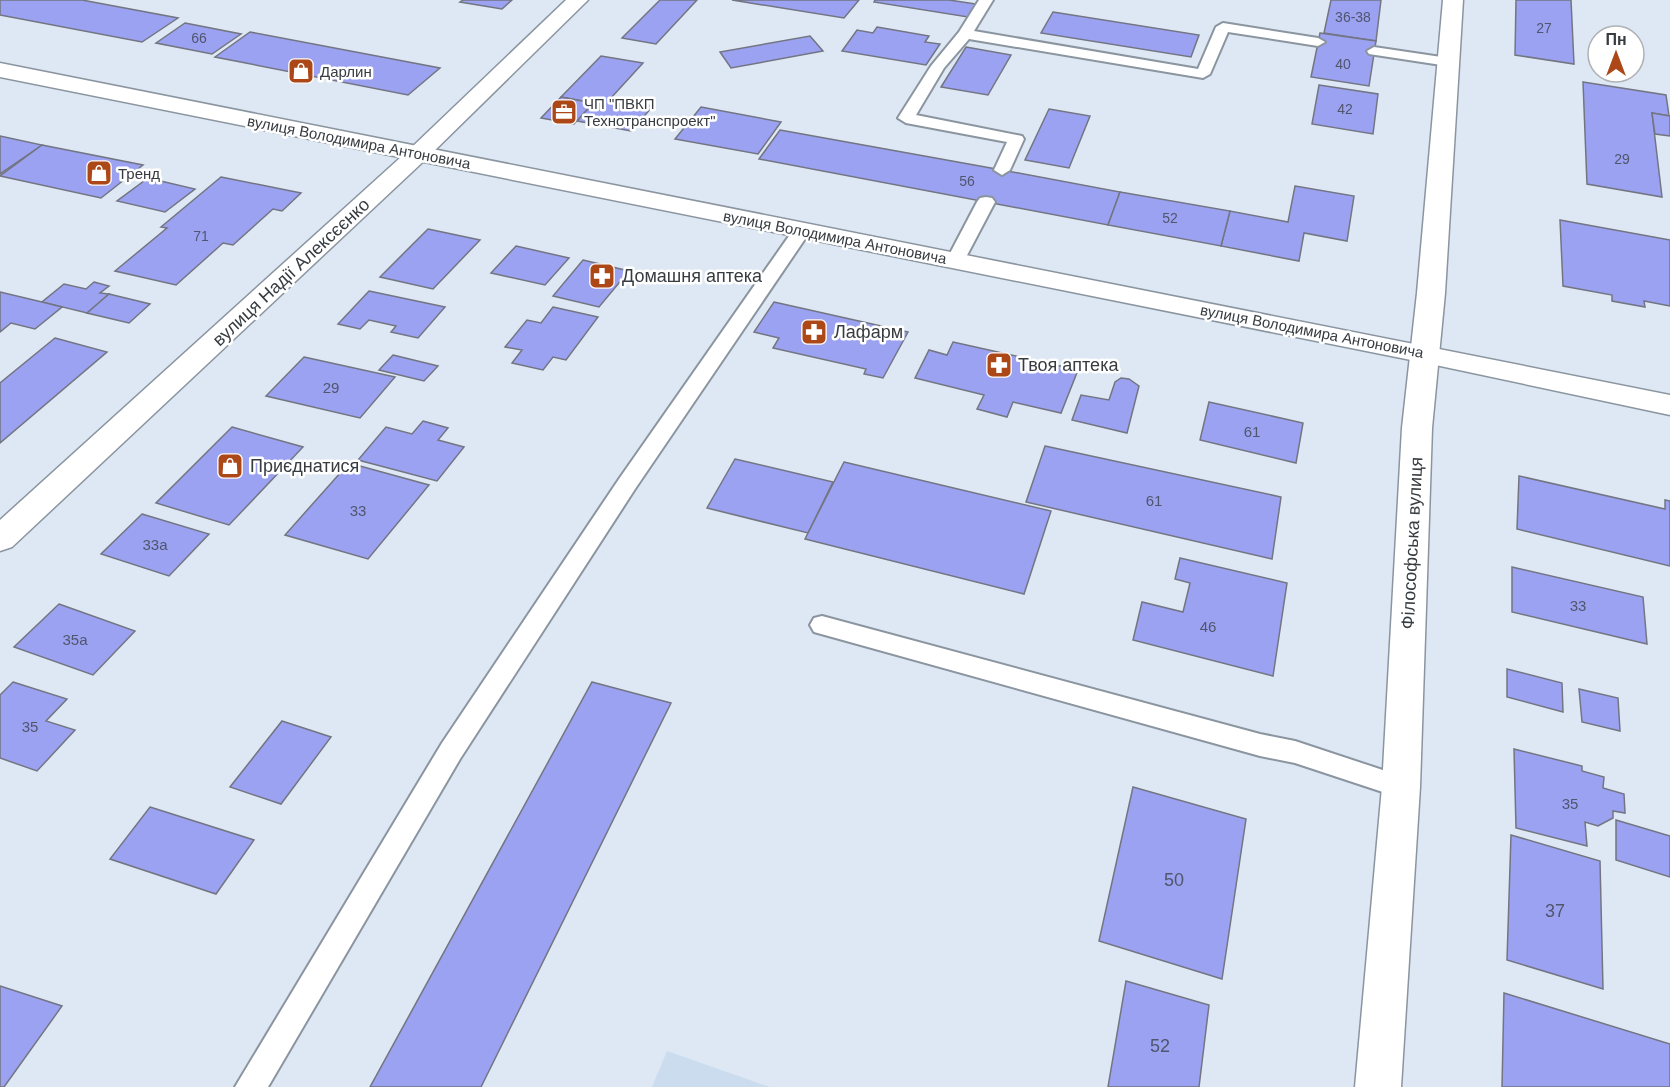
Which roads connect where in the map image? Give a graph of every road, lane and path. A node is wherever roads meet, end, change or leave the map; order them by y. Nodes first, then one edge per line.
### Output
1 (578, 0) edge
2 (986, 0) edge
3 (1453, 0) edge
4 (965, 34) junction
5 (1318, 42) dead end
6 (1374, 51) dead end
7 (1448, 62) junction
8 (0, 70) edge
9 (419, 153) junction
10 (1002, 170) dead end
11 (986, 202) dead end
12 (802, 230) junction
13 (955, 261) junction
14 (1426, 354) junction
15 (1670, 405) edge
16 (0, 539) edge
17 (822, 625) dead end
18 (1401, 786) junction
19 (251, 1087) edge
20 (1378, 1087) edge

1 - 9 street, вулиця Надії Алексєєнко
2 - 4 lane
3 - 7 street, Філософська вулиця
4 - 5 lane
4 - 10 lane
6 - 7 lane
7 - 14 street, Філософська вулиця
8 - 9 street, вулиця Володимира Антоновича
9 - 12 street, вулиця Володимира Антоновича
9 - 16 street, вулиця Надії Алексєєнко
11 - 13 lane
12 - 13 street, вулиця Володимира Антоновича
12 - 19 lane
13 - 14 street, вулиця Володимира Антоновича
14 - 15 street, вулиця Володимира Антоновича
14 - 18 street, Філософська вулиця
17 - 18 lane
18 - 20 street, Філософська вулиця

